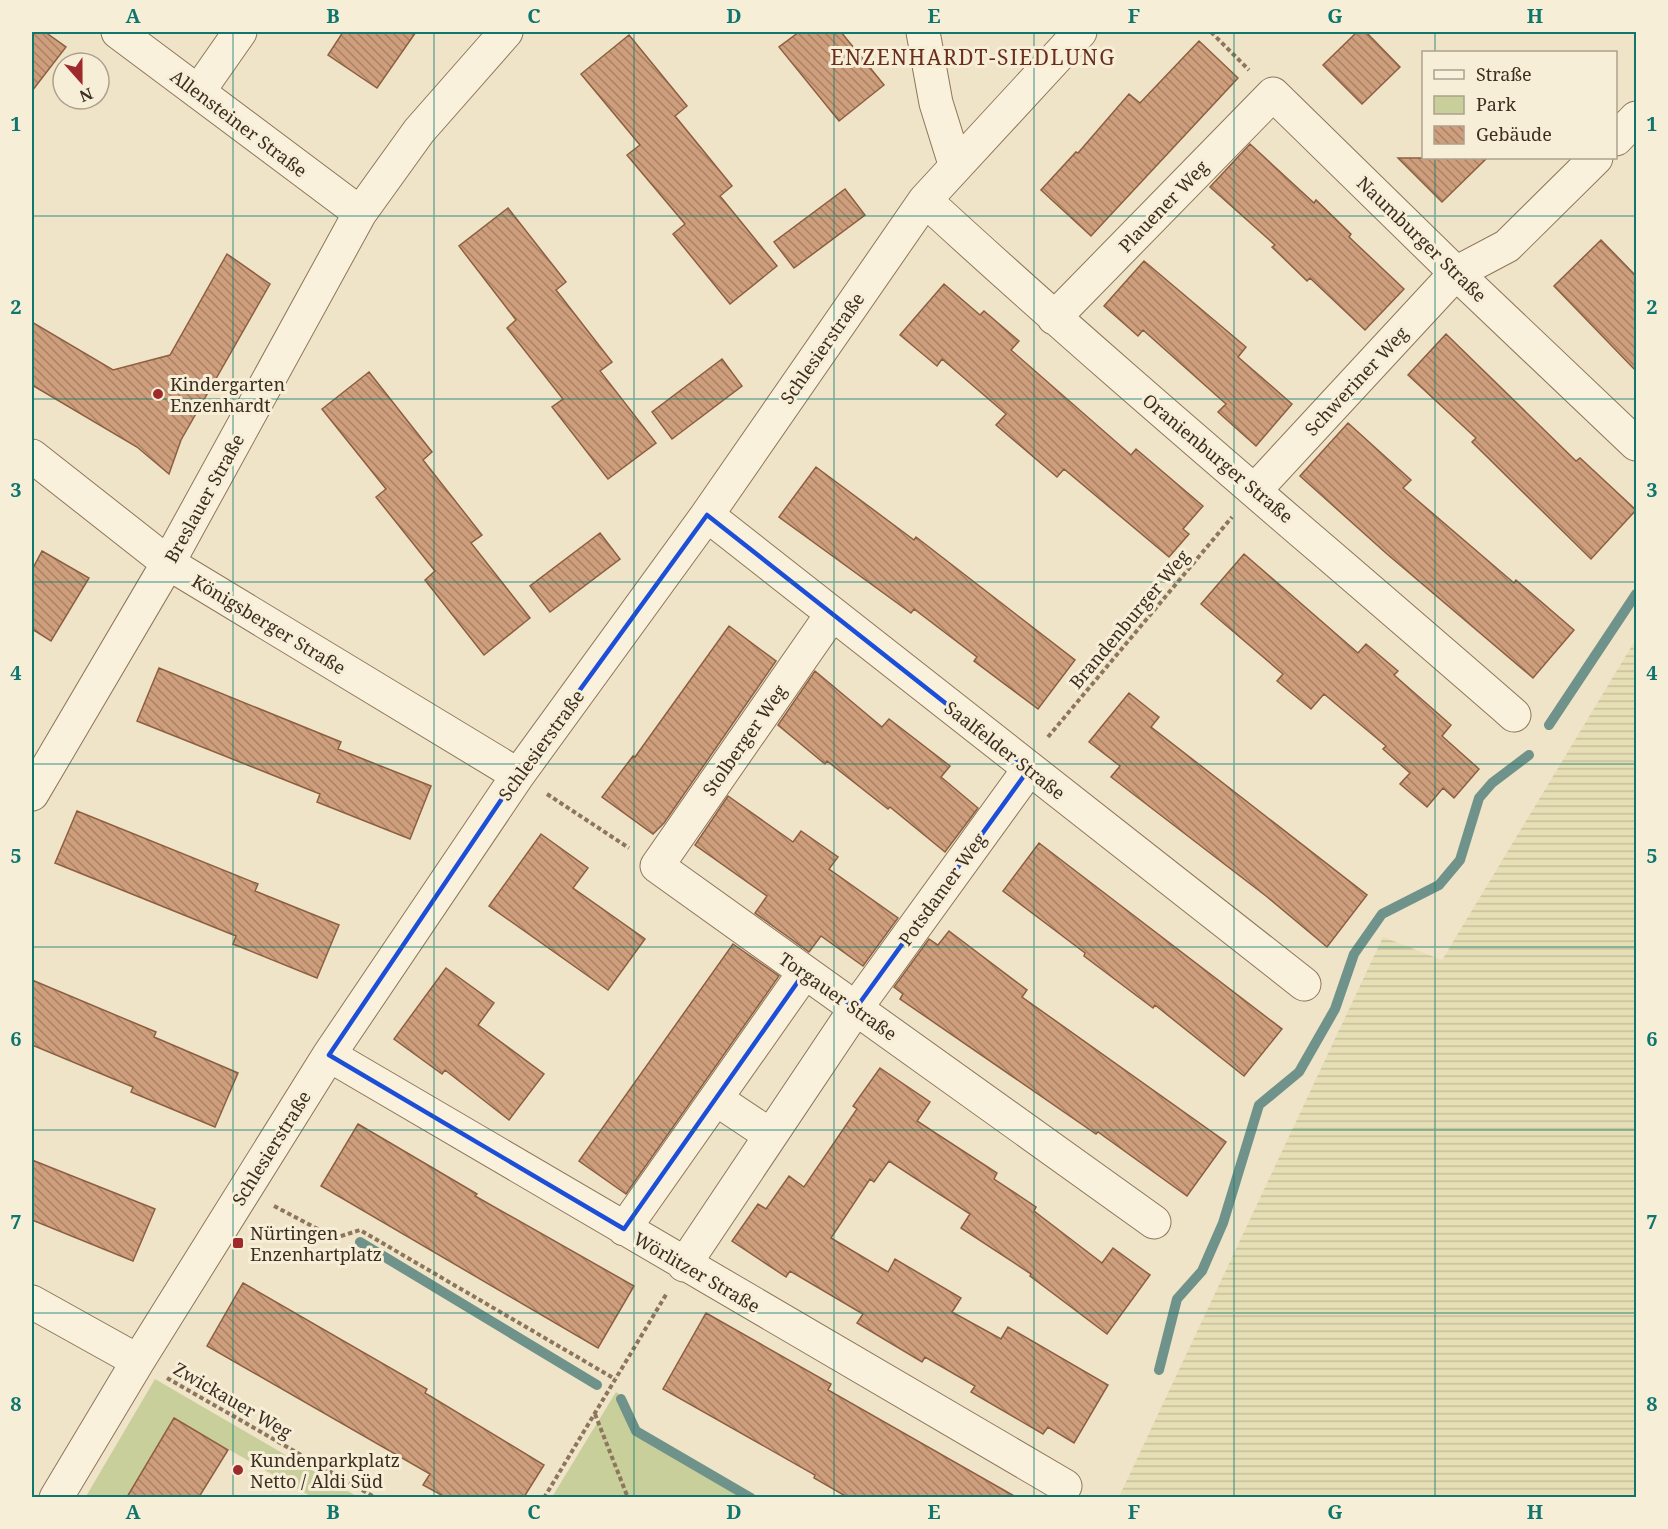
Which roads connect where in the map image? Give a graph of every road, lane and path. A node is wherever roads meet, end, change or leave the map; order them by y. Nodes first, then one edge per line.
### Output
1 (118, 32) edge
2 (240, 32) edge
3 (506, 32) edge
4 (923, 32) edge
5 (1080, 32) edge
6 (1211, 32) edge
7 (198, 92) junction
8 (1273, 93) junction
9 (1636, 118) edge
10 (1617, 138) edge
11 (1595, 159) edge
12 (955, 164) junction
13 (925, 200) junction
14 (360, 213) junction
15 (1456, 273) junction
16 (1053, 318) junction
17 (1636, 444) edge
18 (32, 456) edge
19 (1256, 489) junction
20 (707, 515) junction
21 (168, 563) junction
22 (832, 614) junction
23 (1514, 714) dead end
24 (1029, 769) junction
25 (518, 775) junction
26 (32, 794) edge
27 (657, 866) junction
28 (804, 973) junction
29 (1304, 984) dead end
30 (856, 1008) junction
31 (329, 1055) junction
32 (716, 1099) junction
33 (770, 1135) junction
34 (245, 1190) junction
35 (1154, 1222) dead end
36 (624, 1229) junction
37 (684, 1264) junction
38 (32, 1302) edge
39 (138, 1361) junction
40 (615, 1379) junction
41 (595, 1414) junction
42 (1065, 1486) dead end
43 (56, 1497) edge
44 (376, 1497) edge
45 (544, 1497) edge
46 (628, 1497) edge

1 - 7 street, Allensteiner Straße
2 - 7 street
3 - 14 street, Breslauer Straße
4 - 12 street
5 - 12 street, Schlesierstraße
6 - 8 path
7 - 14 street, Allensteiner Straße
8 - 15 street, Naumburger Straße
8 - 16 street, Plauener Weg
9 - 10 street
11 - 15 street, Schweriner Weg
12 - 13 street, Schlesierstraße
13 - 16 street, Oranienburger Straße
13 - 20 street, Schlesierstraße
14 - 21 street, Breslauer Straße
15 - 17 street, Naumburger Straße
15 - 19 street, Schweriner Weg
16 - 19 street, Oranienburger Straße
18 - 21 street, Königsberger Straße
19 - 23 street, Oranienburger Straße
19 - 24 path, Brandenburger Weg
20 - 22 street, Saalfelder Straße
20 - 25 street, Schlesierstraße
21 - 25 street, Königsberger Straße
21 - 26 street, Breslauer Straße
22 - 24 street, Saalfelder Straße
22 - 27 street, Stolberger Weg
24 - 29 street, Saalfelder Straße
24 - 30 street, Potsdamer Weg
25 - 27 path
25 - 31 street, Schlesierstraße
27 - 28 street, Torgauer Straße
28 - 30 street, Torgauer Straße
28 - 32 street
30 - 33 street, Potsdamer Weg
30 - 35 street, Torgauer Straße
31 - 34 street, Schlesierstraße
31 - 36 street, Wörlitzer Straße
32 - 33 street
32 - 36 street
33 - 37 street, Potsdamer Weg
34 - 39 street, Schlesierstraße
34 - 40 path
36 - 37 street, Wörlitzer Straße
37 - 40 path
37 - 42 street, Wörlitzer Straße
38 - 39 street
39 - 43 street, Schlesierstraße
39 - 44 path, Zwickauer Weg
40 - 41 path
41 - 45 path
41 - 46 path

